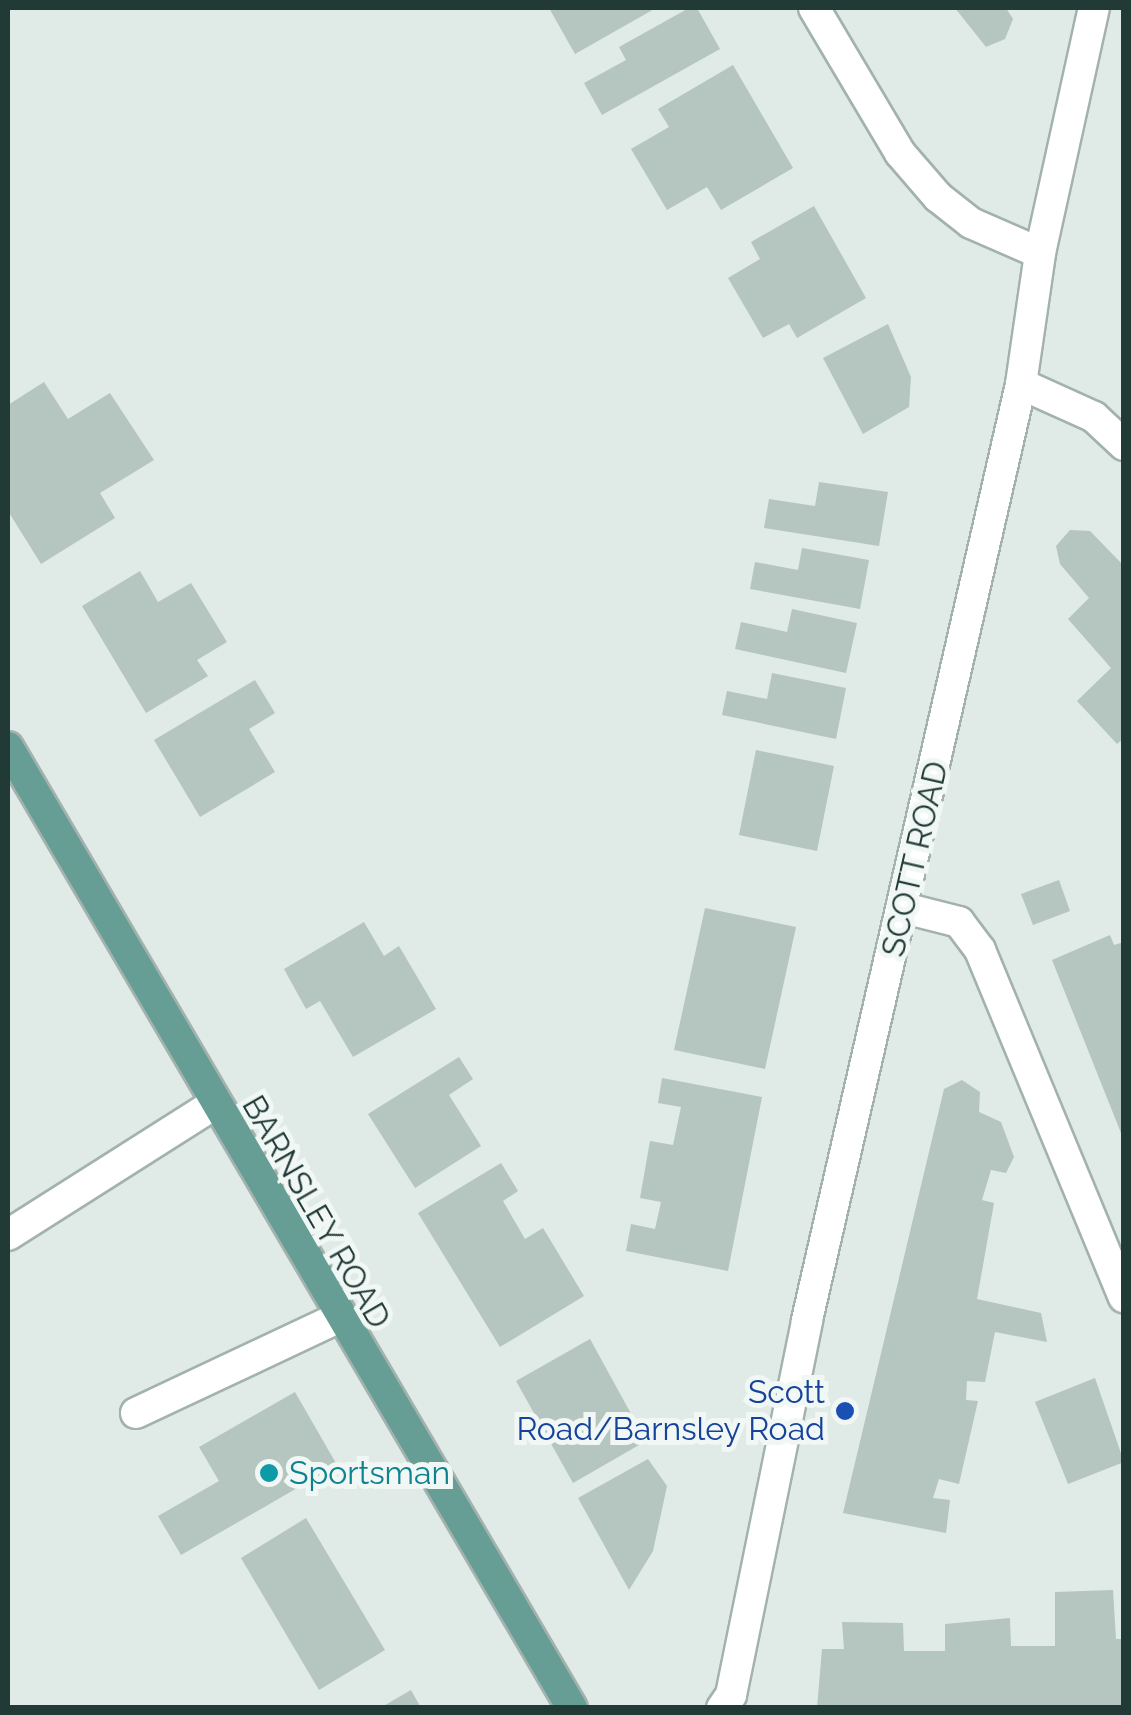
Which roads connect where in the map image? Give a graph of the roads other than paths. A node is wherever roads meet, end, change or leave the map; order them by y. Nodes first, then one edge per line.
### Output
1 (814, 8) edge
2 (1094, 8) edge
3 (1040, 253) junction
4 (1021, 384) junction
5 (1124, 446) edge
6 (8, 747) edge
7 (904, 908) junction
8 (213, 1105) junction
9 (8, 1235) edge
10 (1124, 1296) edge
11 (338, 1318) junction
12 (136, 1414) dead end
13 (572, 1708) edge
14 (722, 1708) edge

1 - 3 street
2 - 3 street, SCOTT ROAD
3 - 4 street, SCOTT ROAD
4 - 5 street
4 - 7 street, SCOTT ROAD
6 - 8 main road, BARNSLEY ROAD
7 - 10 street
7 - 14 street, SCOTT ROAD
8 - 9 street
8 - 11 main road, BARNSLEY ROAD
11 - 12 street
11 - 13 main road, BARNSLEY ROAD

